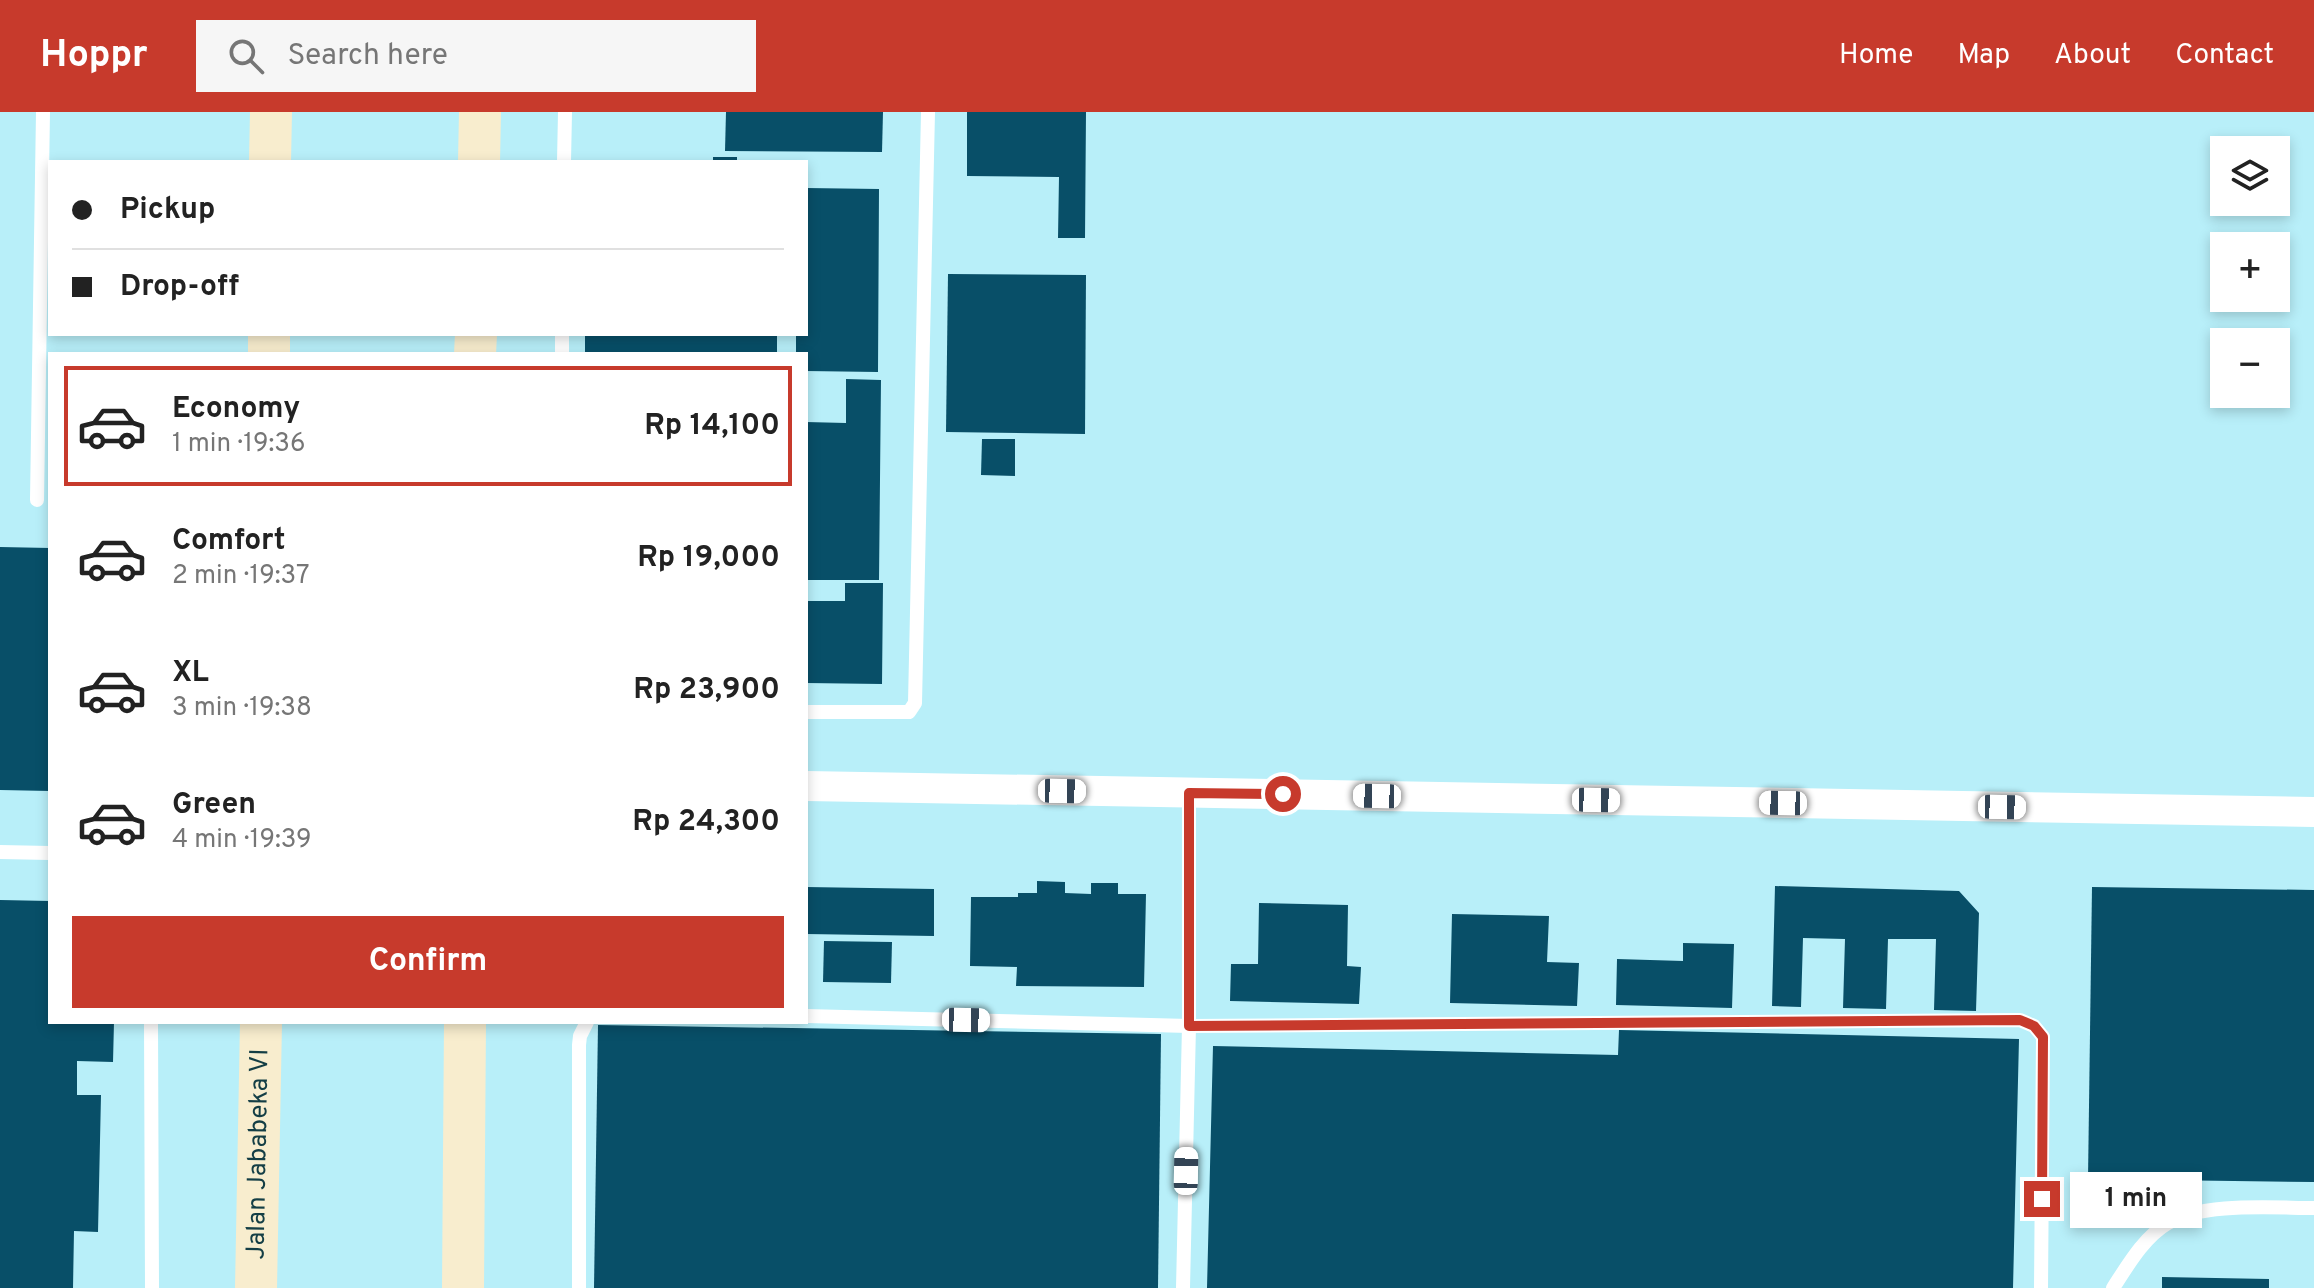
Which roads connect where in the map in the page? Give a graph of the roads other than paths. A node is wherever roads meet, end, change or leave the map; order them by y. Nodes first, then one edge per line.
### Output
1 (43, 112) edge
2 (271, 112) edge
3 (480, 112) edge
4 (565, 112) edge
5 (928, 112) edge
6 (270, 160) edge
7 (479, 160) edge
8 (564, 160) edge
9 (37, 500) dead end
10 (808, 712) edge
11 (808, 786) edge
12 (1189, 793) junction
13 (2314, 812) edge
14 (0, 852) edge
15 (48, 853) edge
16 (808, 1016) edge
17 (151, 1024) edge
18 (261, 1024) edge
19 (465, 1024) edge
20 (586, 1024) edge
21 (1189, 1026) junction
22 (2314, 1208) edge
23 (152, 1288) edge
24 (256, 1288) edge
25 (463, 1288) edge
26 (579, 1288) edge
27 (1183, 1288) edge
28 (2041, 1288) edge
29 (2113, 1288) edge

1 - 9 lane
2 - 6 street
3 - 7 street
4 - 8 lane
5 - 10 lane
11 - 12 street
12 - 13 street
12 - 21 lane
14 - 15 lane
16 - 21 lane
17 - 23 lane
18 - 24 street, Jalan Jababeka VI
19 - 25 street
20 - 26 lane
21 - 27 lane
21 - 28 lane
22 - 29 lane

